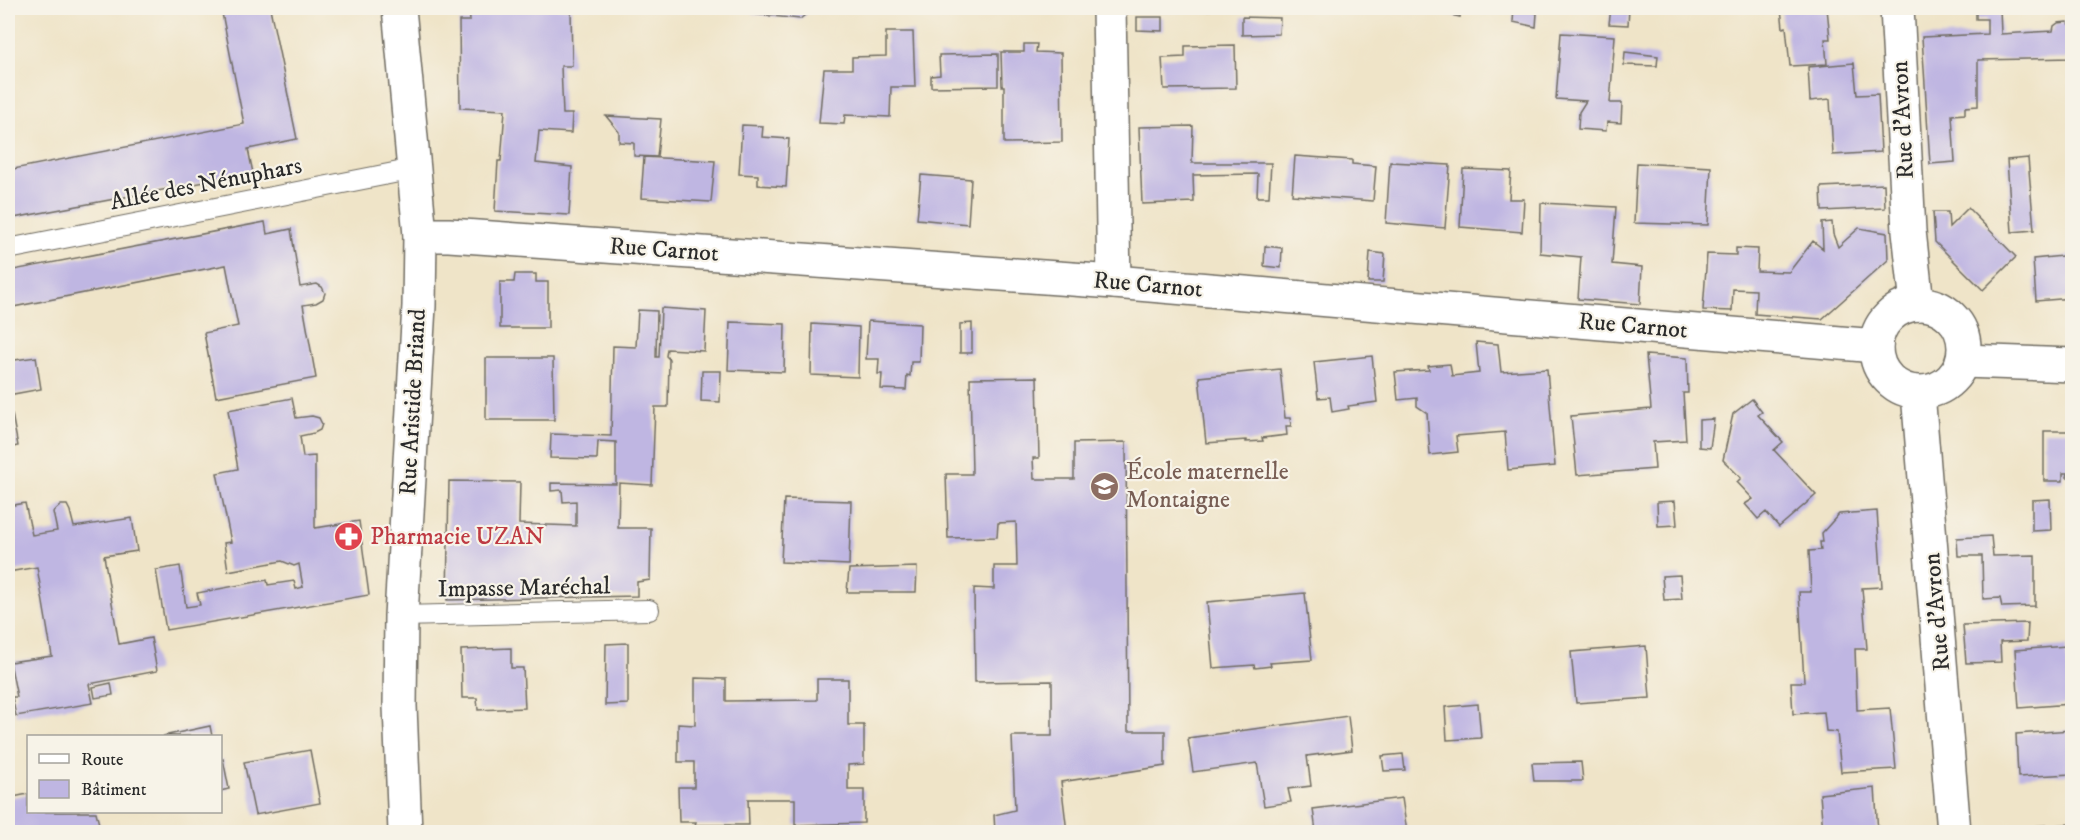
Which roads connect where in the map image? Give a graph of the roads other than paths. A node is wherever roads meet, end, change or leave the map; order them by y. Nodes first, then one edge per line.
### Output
1 (399, 8) edge
2 (1109, 8) edge
3 (1897, 8) edge
4 (414, 169) junction
5 (420, 235) junction
6 (8, 249) edge
7 (1114, 282) junction
8 (1917, 304) junction
9 (1876, 346) junction
10 (1963, 361) junction
11 (2073, 365) edge
12 (1918, 393) junction
13 (649, 610) dead end
14 (401, 616) junction
15 (405, 832) edge
16 (1954, 832) edge

1 - 4 street, Rue Aristide Briand
2 - 7 street
3 - 8 street, Rue d'Avron
4 - 5 street, Rue Aristide Briand
4 - 6 lane, Allée des Nénuphars
5 - 7 street, Rue Carnot
5 - 14 street, Rue Aristide Briand
7 - 9 street, Rue Carnot
8 - 9 street
8 - 10 street
9 - 12 street
10 - 11 street
10 - 12 street
12 - 16 street, Rue d'Avron
13 - 14 lane, Impasse Maréchal
14 - 15 street, Rue Aristide Briand

